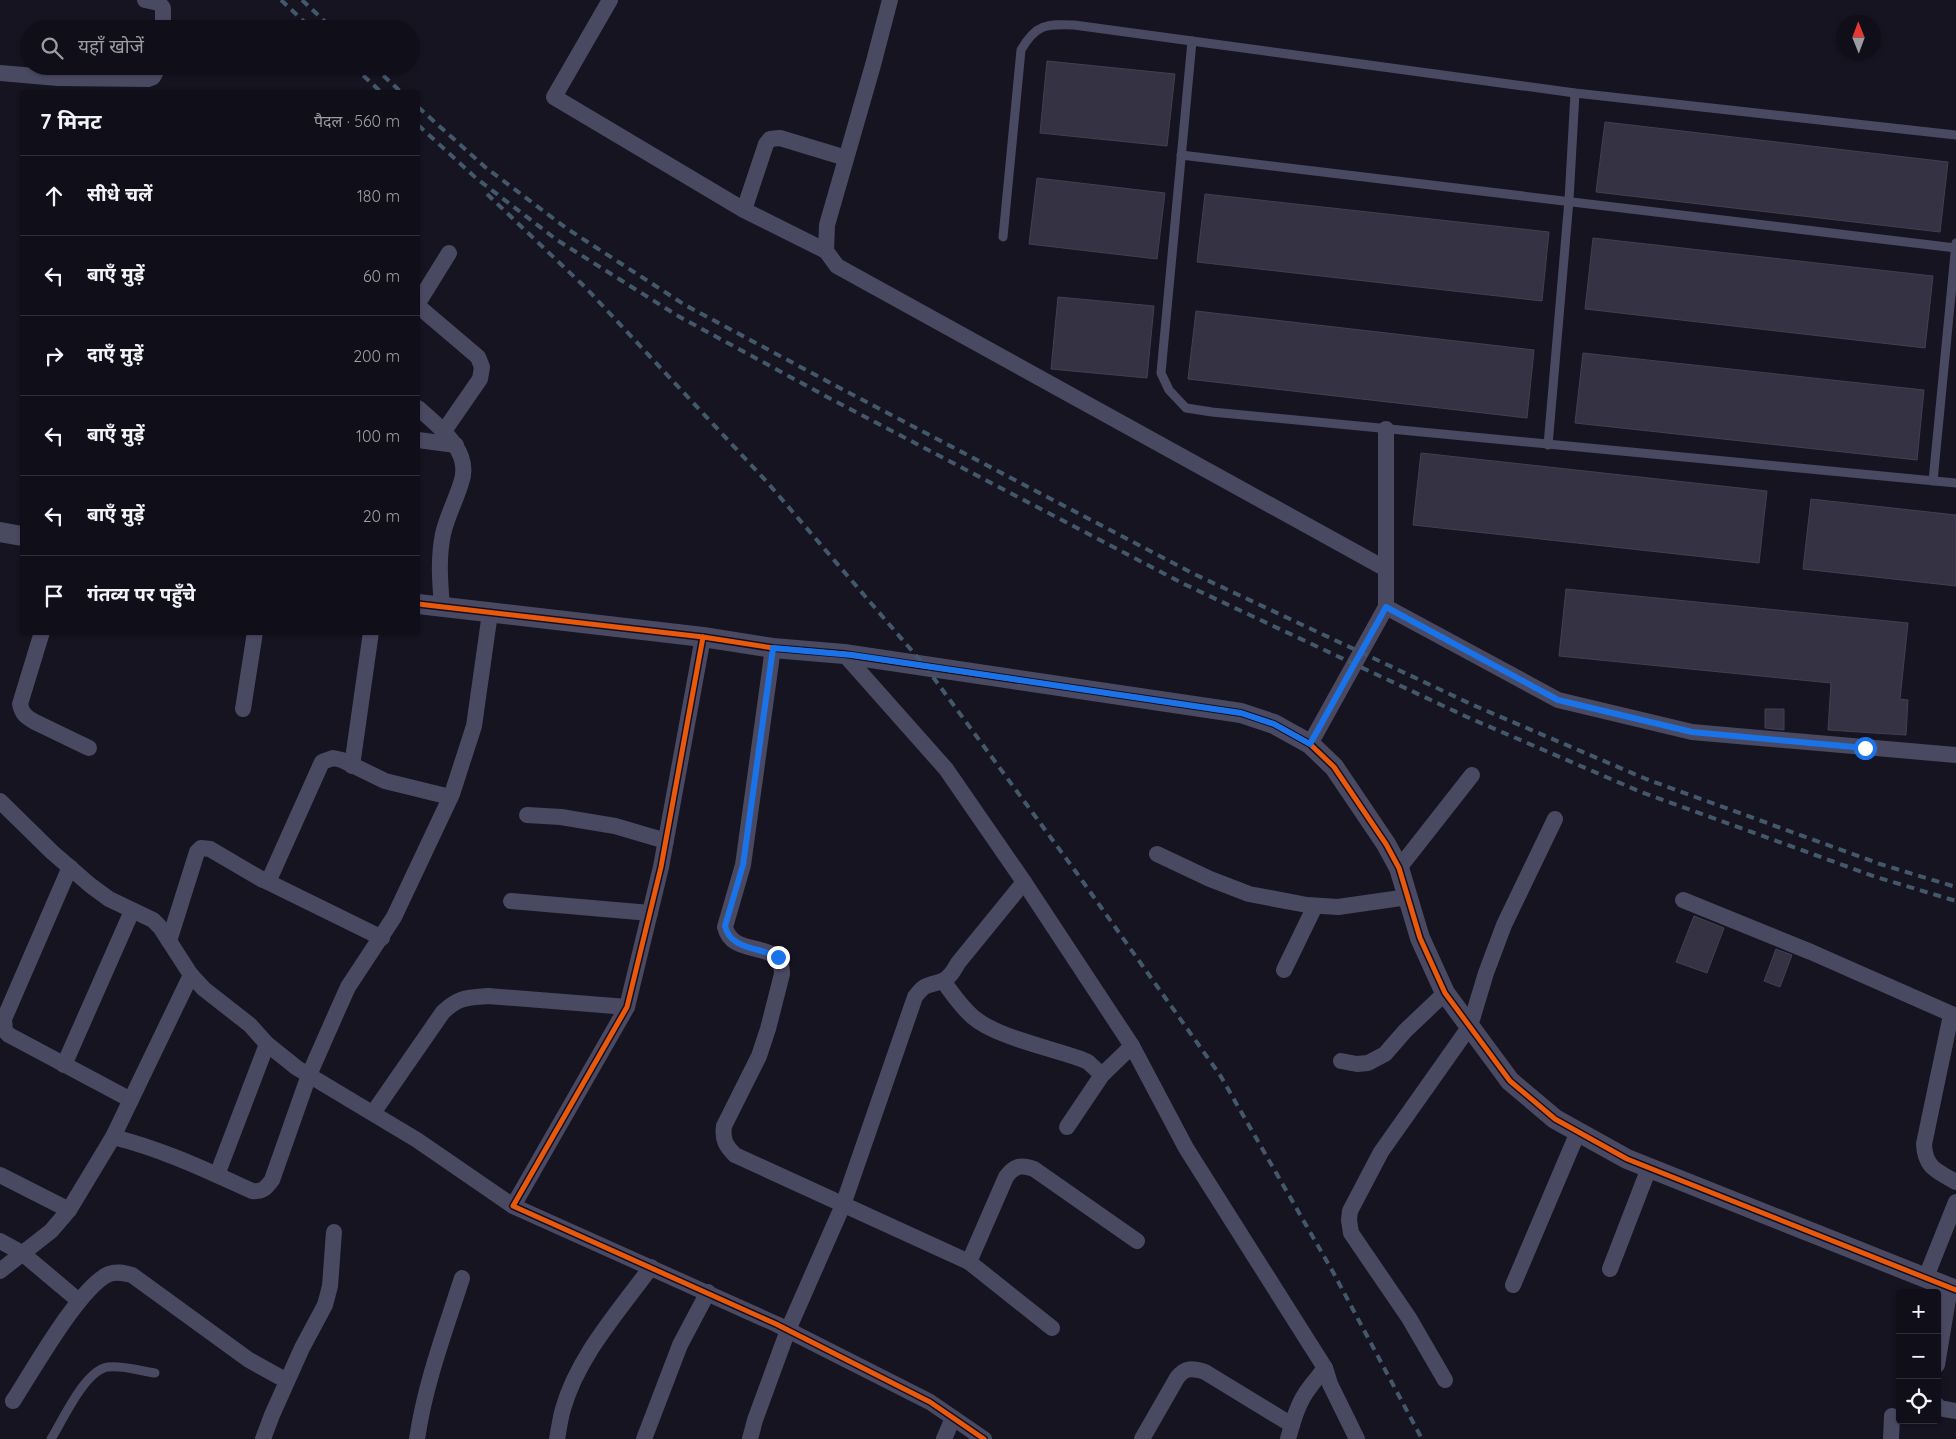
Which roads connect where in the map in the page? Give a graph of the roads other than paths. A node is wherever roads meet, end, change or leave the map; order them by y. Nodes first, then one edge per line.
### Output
1 (145, 0) edge
2 (610, 0) edge
3 (890, 0) edge
4 (163, 20) edge
5 (1192, 41) junction
6 (0, 73) edge
7 (20, 75) edge
8 (23, 75) edge
9 (154, 75) edge
10 (1575, 93) junction
11 (1956, 135) edge
12 (1182, 154) junction
13 (846, 158) junction
14 (1569, 200) junction
15 (744, 210) junction
16 (1003, 237) dead end
17 (1956, 243) edge
18 (1956, 248) edge
19 (826, 251) junction
20 (449, 253) dead end
21 (420, 301) edge
22 (420, 306) edge
23 (420, 410) edge
24 (1386, 429) junction
25 (444, 431) junction
26 (420, 440) edge
27 (456, 445) junction
28 (1548, 445) junction
29 (1933, 481) junction
30 (1956, 483) edge
31 (0, 532) edge
32 (20, 536) edge
33 (1386, 569) junction
34 (420, 604) edge
35 (442, 607) junction
36 (1386, 607) junction
37 (490, 613) junction
38 (41, 635) edge
39 (255, 635) edge
40 (372, 635) edge
41 (704, 638) junction
42 (773, 648) junction
43 (844, 654) junction
44 (243, 709) dead end
45 (1310, 744) junction
46 (89, 748) dead end
47 (1956, 755) edge
48 (352, 766) junction
49 (1472, 775) dead end
50 (450, 797) junction
51 (0, 801) edge
52 (527, 815) dead end
53 (1555, 819) dead end
54 (666, 841) junction
55 (1157, 854) dead end
56 (70, 867) junction
57 (1398, 868) junction
58 (266, 881) junction
59 (1024, 882) junction
60 (1408, 897) junction
61 (511, 900) dead end
62 (1683, 900) dead end
63 (1315, 906) junction
64 (132, 911) junction
65 (650, 913) junction
66 (382, 938) junction
67 (169, 941) junction
68 (1284, 970) dead end
69 (191, 975) junction
70 (943, 981) junction
71 (1445, 993) junction
72 (627, 1007) junction
73 (1954, 1016) edge
74 (1470, 1026) junction
75 (267, 1044) junction
76 (1132, 1046) junction
77 (1341, 1061) dead end
78 (64, 1065) junction
79 (309, 1075) junction
80 (1102, 1075) junction
81 (130, 1100) junction
82 (373, 1113) junction
83 (1067, 1127) dead end
84 (1578, 1132) junction
85 (113, 1136) junction
86 (1649, 1168) junction
87 (0, 1174) edge
88 (217, 1175) junction
89 (1956, 1182) edge
90 (1956, 1202) edge
91 (843, 1205) junction
92 (514, 1206) junction
93 (69, 1210) junction
94 (334, 1232) dead end
95 (0, 1241) edge
96 (1137, 1241) dead end
97 (22, 1253) junction
98 (969, 1262) junction
99 (651, 1267) junction
100 (1610, 1269) dead end
101 (0, 1271) edge
102 (1926, 1277) junction
103 (462, 1278) dead end
104 (1512, 1285) dead end
105 (1953, 1289) edge
106 (708, 1292) junction
107 (79, 1301) junction
108 (1052, 1328) dead end
109 (788, 1330) junction
110 (1941, 1346) edge
111 (1325, 1368) junction
112 (155, 1373) dead end
113 (1445, 1380) dead end
114 (287, 1381) junction
115 (13, 1401) dead end
116 (1941, 1408) edge
117 (1956, 1411) edge
118 (1892, 1416) dead end
119 (953, 1418) junction
120 (1290, 1432) edge
121 (51, 1439) edge
122 (263, 1439) edge
123 (417, 1439) edge
124 (557, 1439) edge
125 (644, 1439) edge
126 (750, 1439) edge
127 (944, 1439) edge
128 (984, 1439) edge
129 (1142, 1439) edge
130 (1357, 1439) edge
131 (1891, 1439) edge

1 - 4 street
2 - 15 street
3 - 13 street
5 - 10 lane
5 - 12 lane
5 - 16 lane
6 - 7 street
8 - 9 street
10 - 11 lane
10 - 14 lane
12 - 14 lane
12 - 24 lane
13 - 15 street
13 - 19 street
14 - 18 lane
14 - 28 lane
15 - 19 street
17 - 18 lane
18 - 29 lane
19 - 33 street
20 - 21 street
22 - 25 street
23 - 25 street
24 - 28 lane
24 - 33 street
25 - 27 street
26 - 27 street
27 - 35 street
28 - 29 lane
29 - 30 lane
31 - 32 street
33 - 36 street
34 - 35 street
35 - 37 street
36 - 45 street
36 - 47 street
37 - 41 street
37 - 50 street
38 - 46 street
39 - 44 street
40 - 48 street
41 - 42 street
41 - 54 street
42 - 43 street
42 - 91 street
43 - 45 street
43 - 59 street
45 - 57 street
48 - 50 street
48 - 58 street
49 - 57 street
50 - 66 street
51 - 56 street
52 - 54 street
53 - 74 street
54 - 65 street
55 - 63 street
56 - 64 street
56 - 78 street
57 - 60 street
58 - 66 street
58 - 67 street
59 - 70 street
59 - 76 street
60 - 63 street
60 - 71 street
61 - 65 street
62 - 73 street
63 - 68 street
64 - 67 street
64 - 78 street
65 - 72 street
66 - 79 street
67 - 69 street
69 - 75 street
69 - 81 street
70 - 80 street
70 - 91 street
71 - 74 street
71 - 77 street
72 - 82 street
72 - 92 street
73 - 89 street
74 - 84 street
74 - 113 street
75 - 79 street
75 - 88 street
76 - 80 street
76 - 111 street
78 - 81 street
79 - 82 street
79 - 88 street
80 - 83 street
81 - 85 street
82 - 92 street
84 - 86 street
84 - 104 street
85 - 88 street
85 - 93 street
86 - 100 street
86 - 102 street
87 - 93 street
90 - 102 street
91 - 98 street
91 - 109 street
92 - 99 street
93 - 97 street
94 - 114 street
95 - 97 street
96 - 98 street
97 - 101 street
97 - 107 street
98 - 108 street
99 - 106 street
99 - 124 street
102 - 105 street
103 - 123 street
105 - 110 street
106 - 109 street
106 - 125 street
107 - 114 street
107 - 115 street
109 - 119 street
109 - 126 street
111 - 120 street
111 - 130 street
112 - 121 lane
114 - 122 street
116 - 117 street
118 - 131 street
119 - 127 street
119 - 128 street
120 - 129 street

